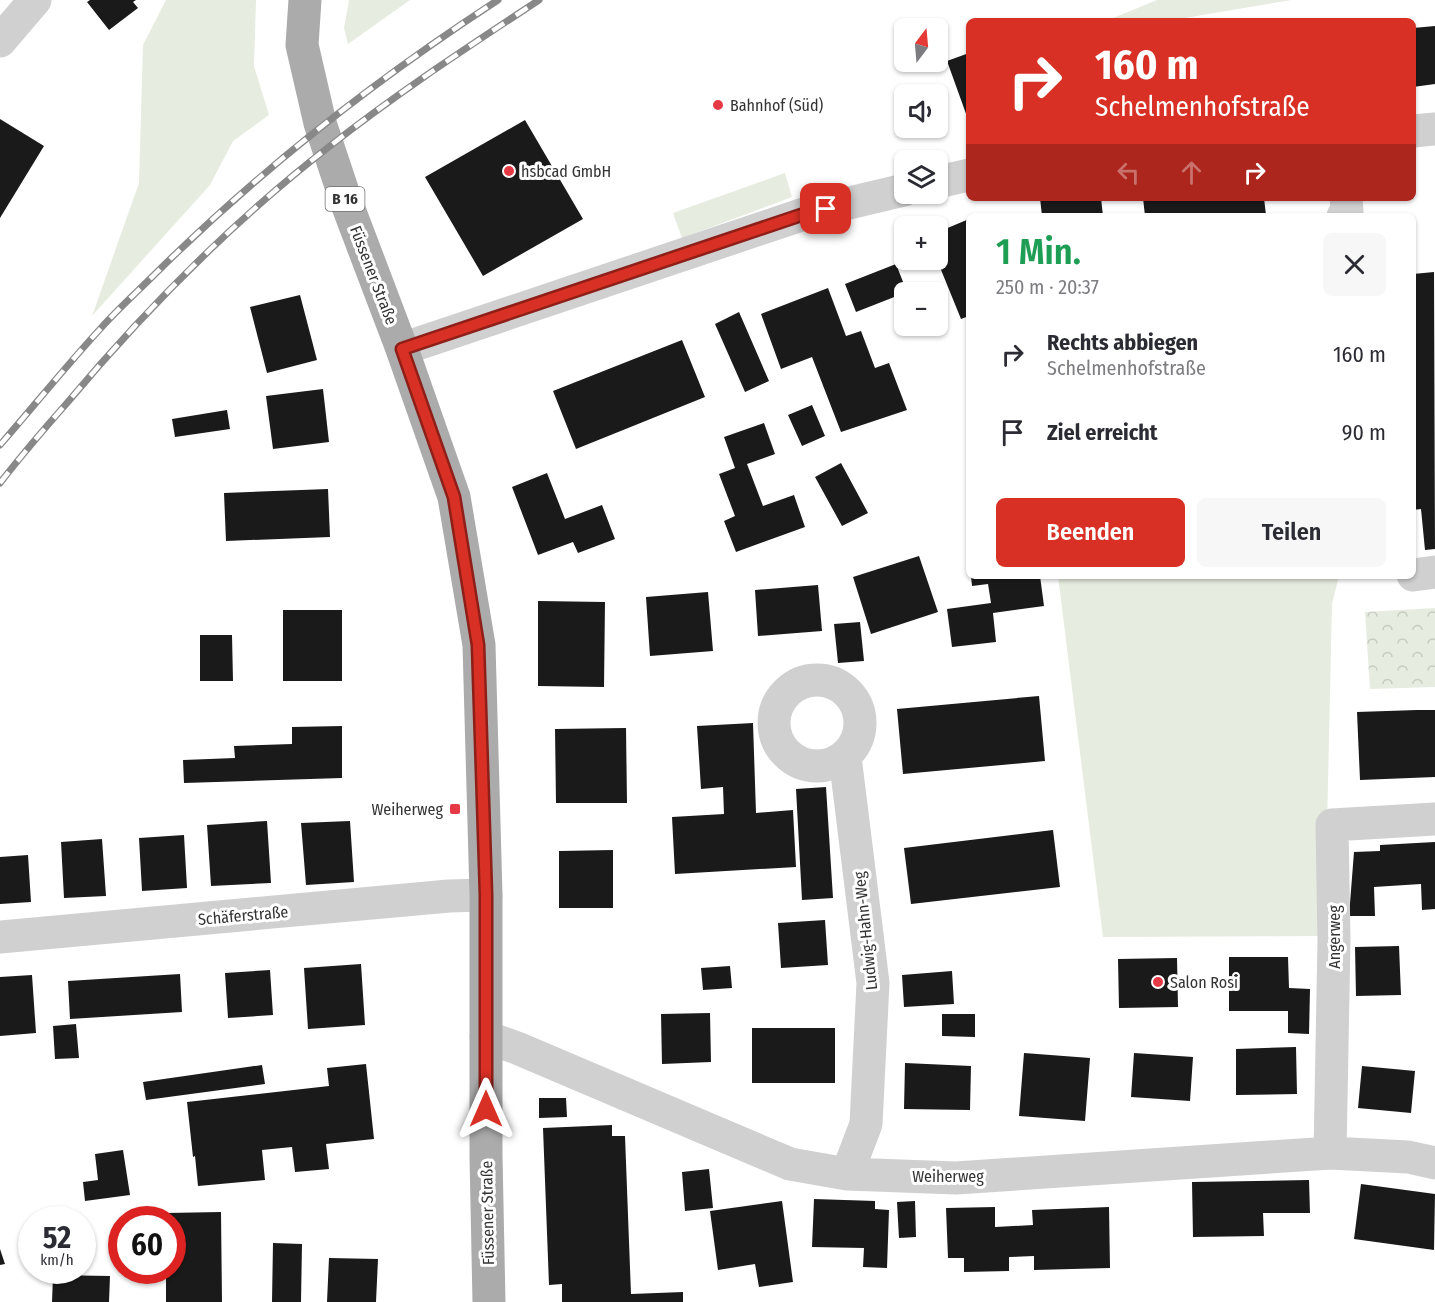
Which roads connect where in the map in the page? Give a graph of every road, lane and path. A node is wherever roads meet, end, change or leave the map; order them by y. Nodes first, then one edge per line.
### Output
1 (35, 0) edge
2 (305, 0) edge
3 (0, 41) edge
4 (1435, 129) edge
5 (1416, 131) edge
6 (966, 176) edge
7 (948, 180) edge
8 (894, 192) edge
9 (402, 349) junction
10 (1435, 572) edge
11 (1416, 574) edge
12 (845, 757) dead end
13 (1435, 819) edge
14 (486, 895) junction
15 (0, 937) edge
16 (486, 1037) junction
17 (1330, 1153) junction
18 (1435, 1163) edge
19 (847, 1174) junction
20 (489, 1302) edge

1 - 3 street
2 - 9 main road, Füssener Straße / B 16
4 - 5 street
6 - 7 street
8 - 9 street
9 - 14 main road, Füssener Straße / B 16
10 - 11 street
12 - 19 street, Ludwig-Hahn-Weg
13 - 17 street, Angerweg
14 - 15 street, Schäferstraße
14 - 16 main road, Füssener Straße / B 16
16 - 19 street, Weiherweg
16 - 20 main road, Füssener Straße / B 16
17 - 18 street, Weiherweg
17 - 19 street, Weiherweg

